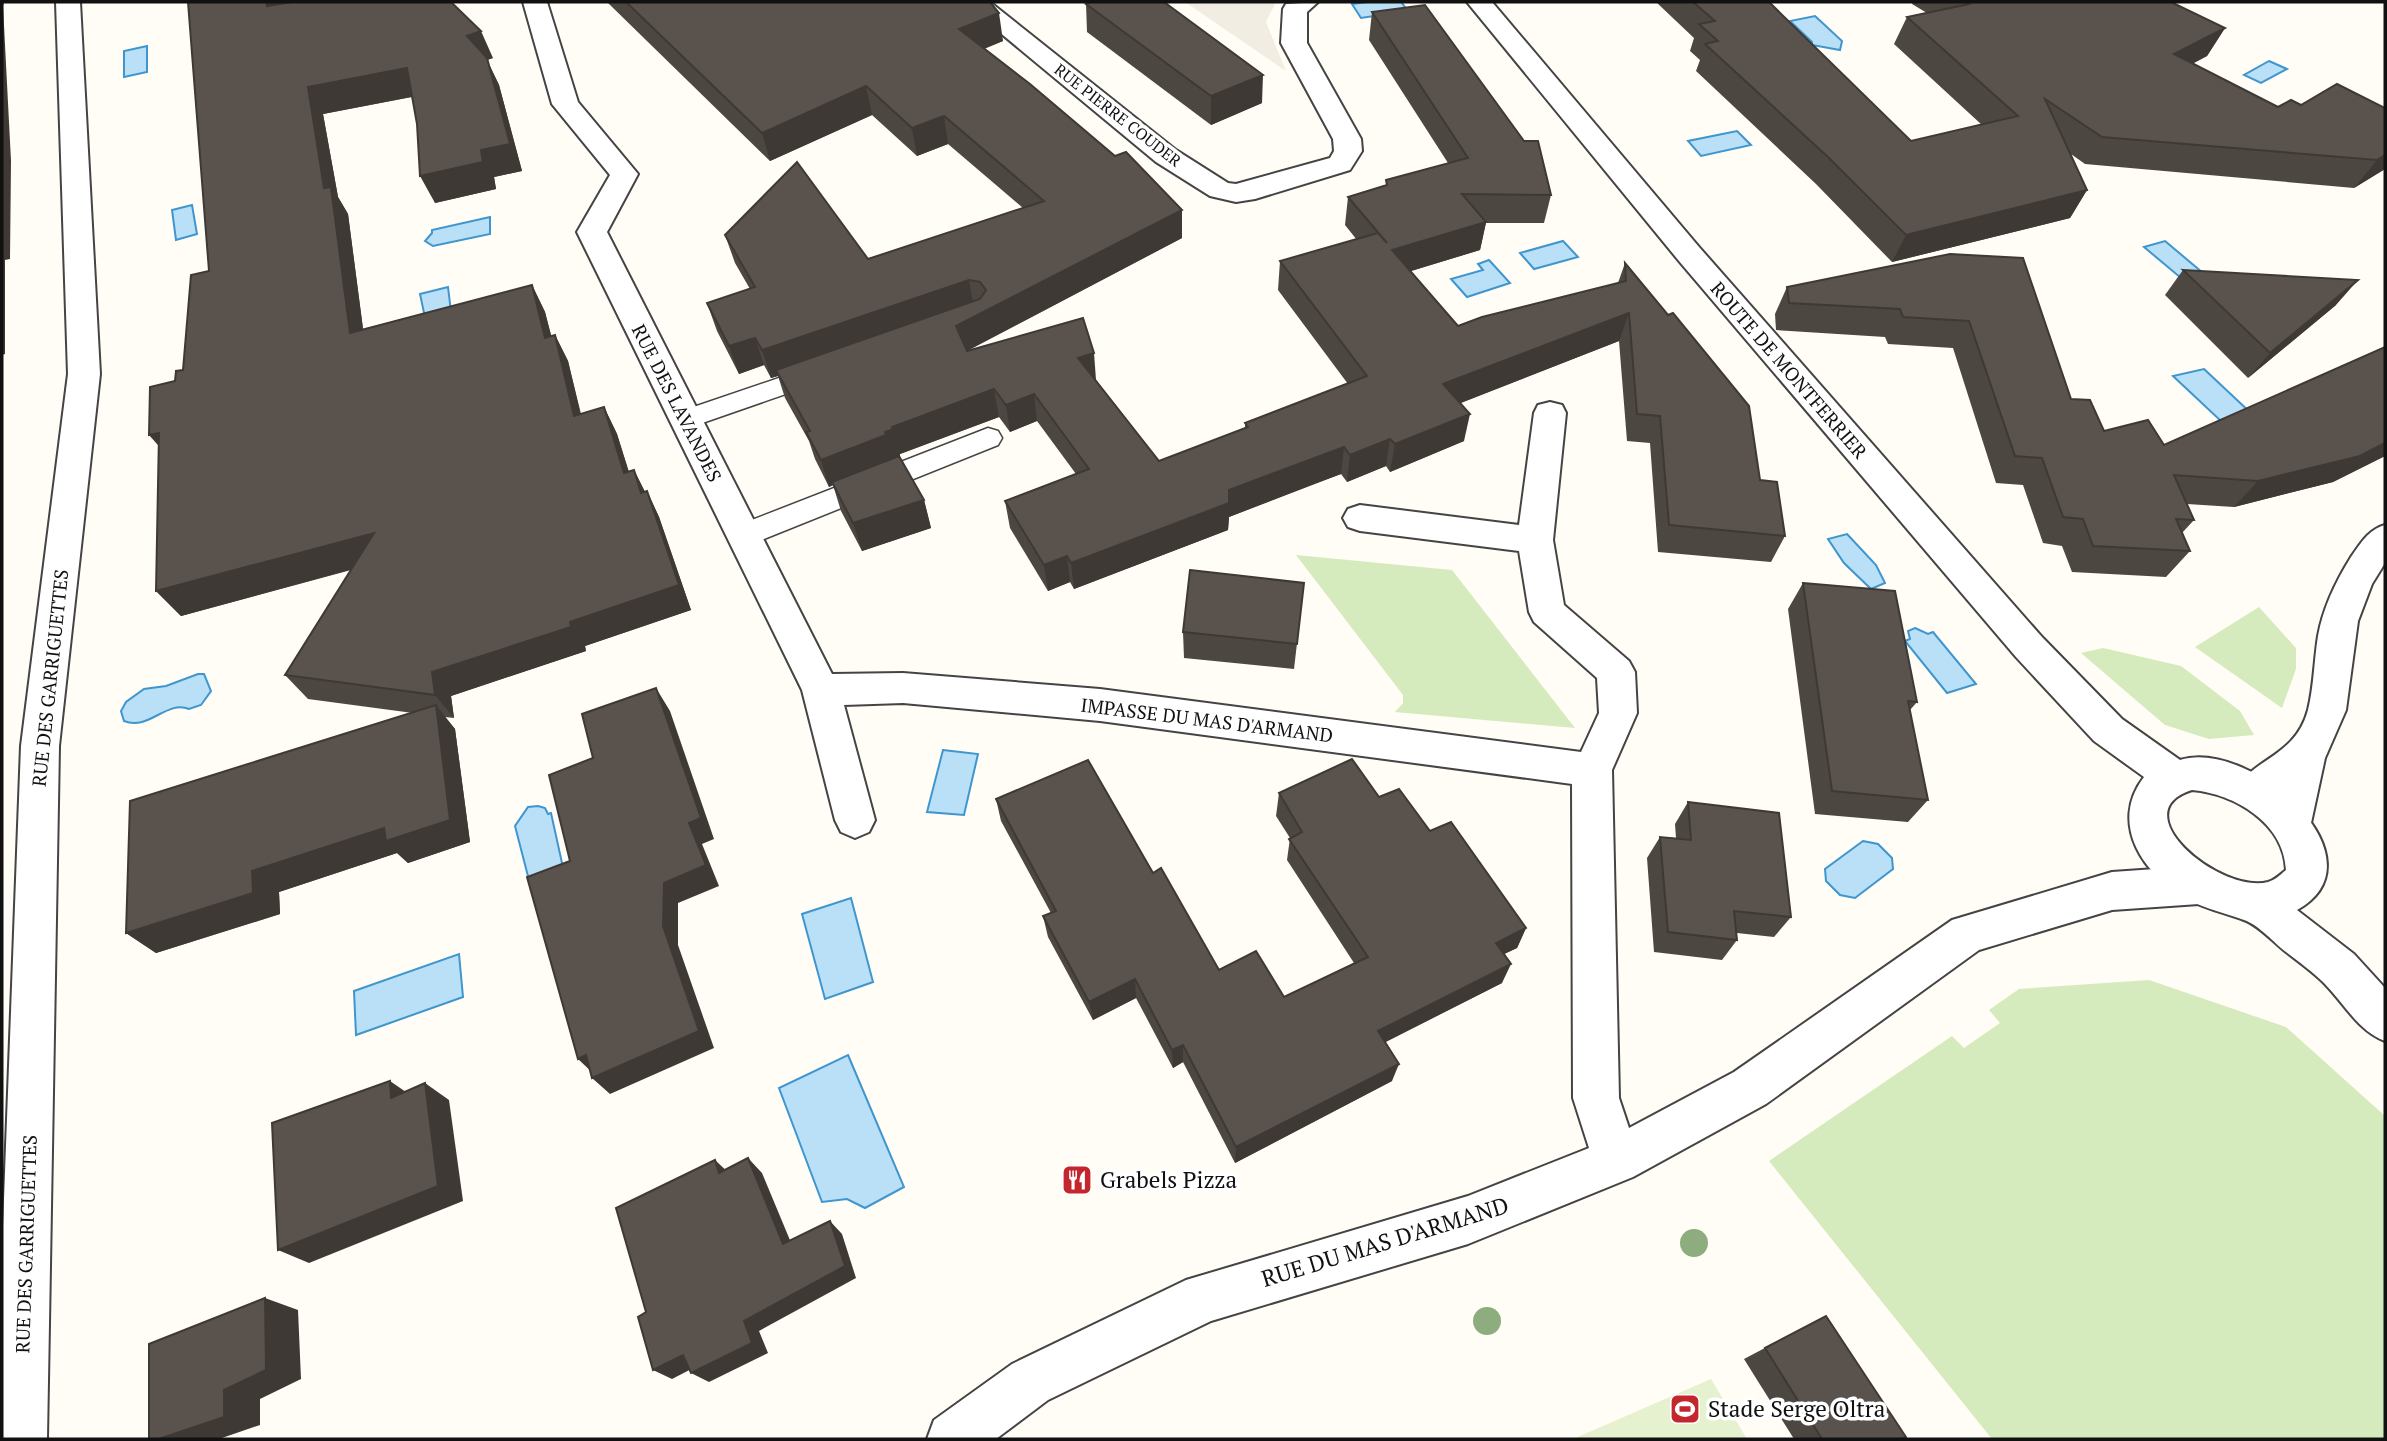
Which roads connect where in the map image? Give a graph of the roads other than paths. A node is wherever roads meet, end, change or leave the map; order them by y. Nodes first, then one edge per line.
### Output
1 (68, 2) edge
2 (535, 2) edge
3 (975, 2) edge
4 (1306, 2) edge
5 (1479, 2) edge
6 (844, 365) edge
7 (1550, 412) dead end
8 (685, 420) junction
9 (988, 438) dead end
10 (1360, 518) dead end
11 (744, 536) junction
12 (2385, 538) edge
13 (1535, 540) junction
14 (821, 690) junction
15 (2306, 754) junction
16 (1591, 770) junction
17 (2161, 788) junction
18 (2255, 792) junction
19 (855, 820) dead end
20 (2291, 823) junction
21 (2156, 844) junction
22 (2199, 885) junction
23 (2112, 891) junction
24 (2295, 891) junction
25 (2255, 902) junction
26 (2339, 968) junction
27 (2385, 1020) edge
28 (1616, 1160) junction
29 (21, 1439) edge
30 (953, 1439) edge

1 - 29 street, RUE DES GARRIGUETTES
2 - 8 street, RUE DES LAVANDES
3 - 4 street, RUE PIERRE COUDER
5 - 17 street, ROUTE DE MONTFERRIER
6 - 8 lane
7 - 13 street
8 - 11 street, RUE DES LAVANDES
9 - 11 lane
10 - 13 street
11 - 14 street, RUE DES LAVANDES
12 - 15 street
13 - 16 street
14 - 16 street, IMPASSE DU MAS D'ARMAND
14 - 19 street, RUE DES LAVANDES
15 - 18 street
15 - 20 street
16 - 28 street
17 - 18 street
17 - 21 street, ROUTE DE MONTFERRIER
18 - 20 street
20 - 24 street
21 - 22 street, ROUTE DE MONTFERRIER
21 - 23 street
22 - 23 street, RUE DU MAS D'ARMAND
22 - 25 street, ROUTE DE MONTFERRIER
23 - 28 street, RUE DU MAS D'ARMAND
24 - 25 street, ROUTE DE MONTFERRIER
24 - 26 street, ROUTE DE MONTFERRIER
25 - 26 street, ROUTE DE MONTFERRIER
26 - 27 street, ROUTE DE MONTFERRIER
28 - 30 street, RUE DU MAS D'ARMAND

